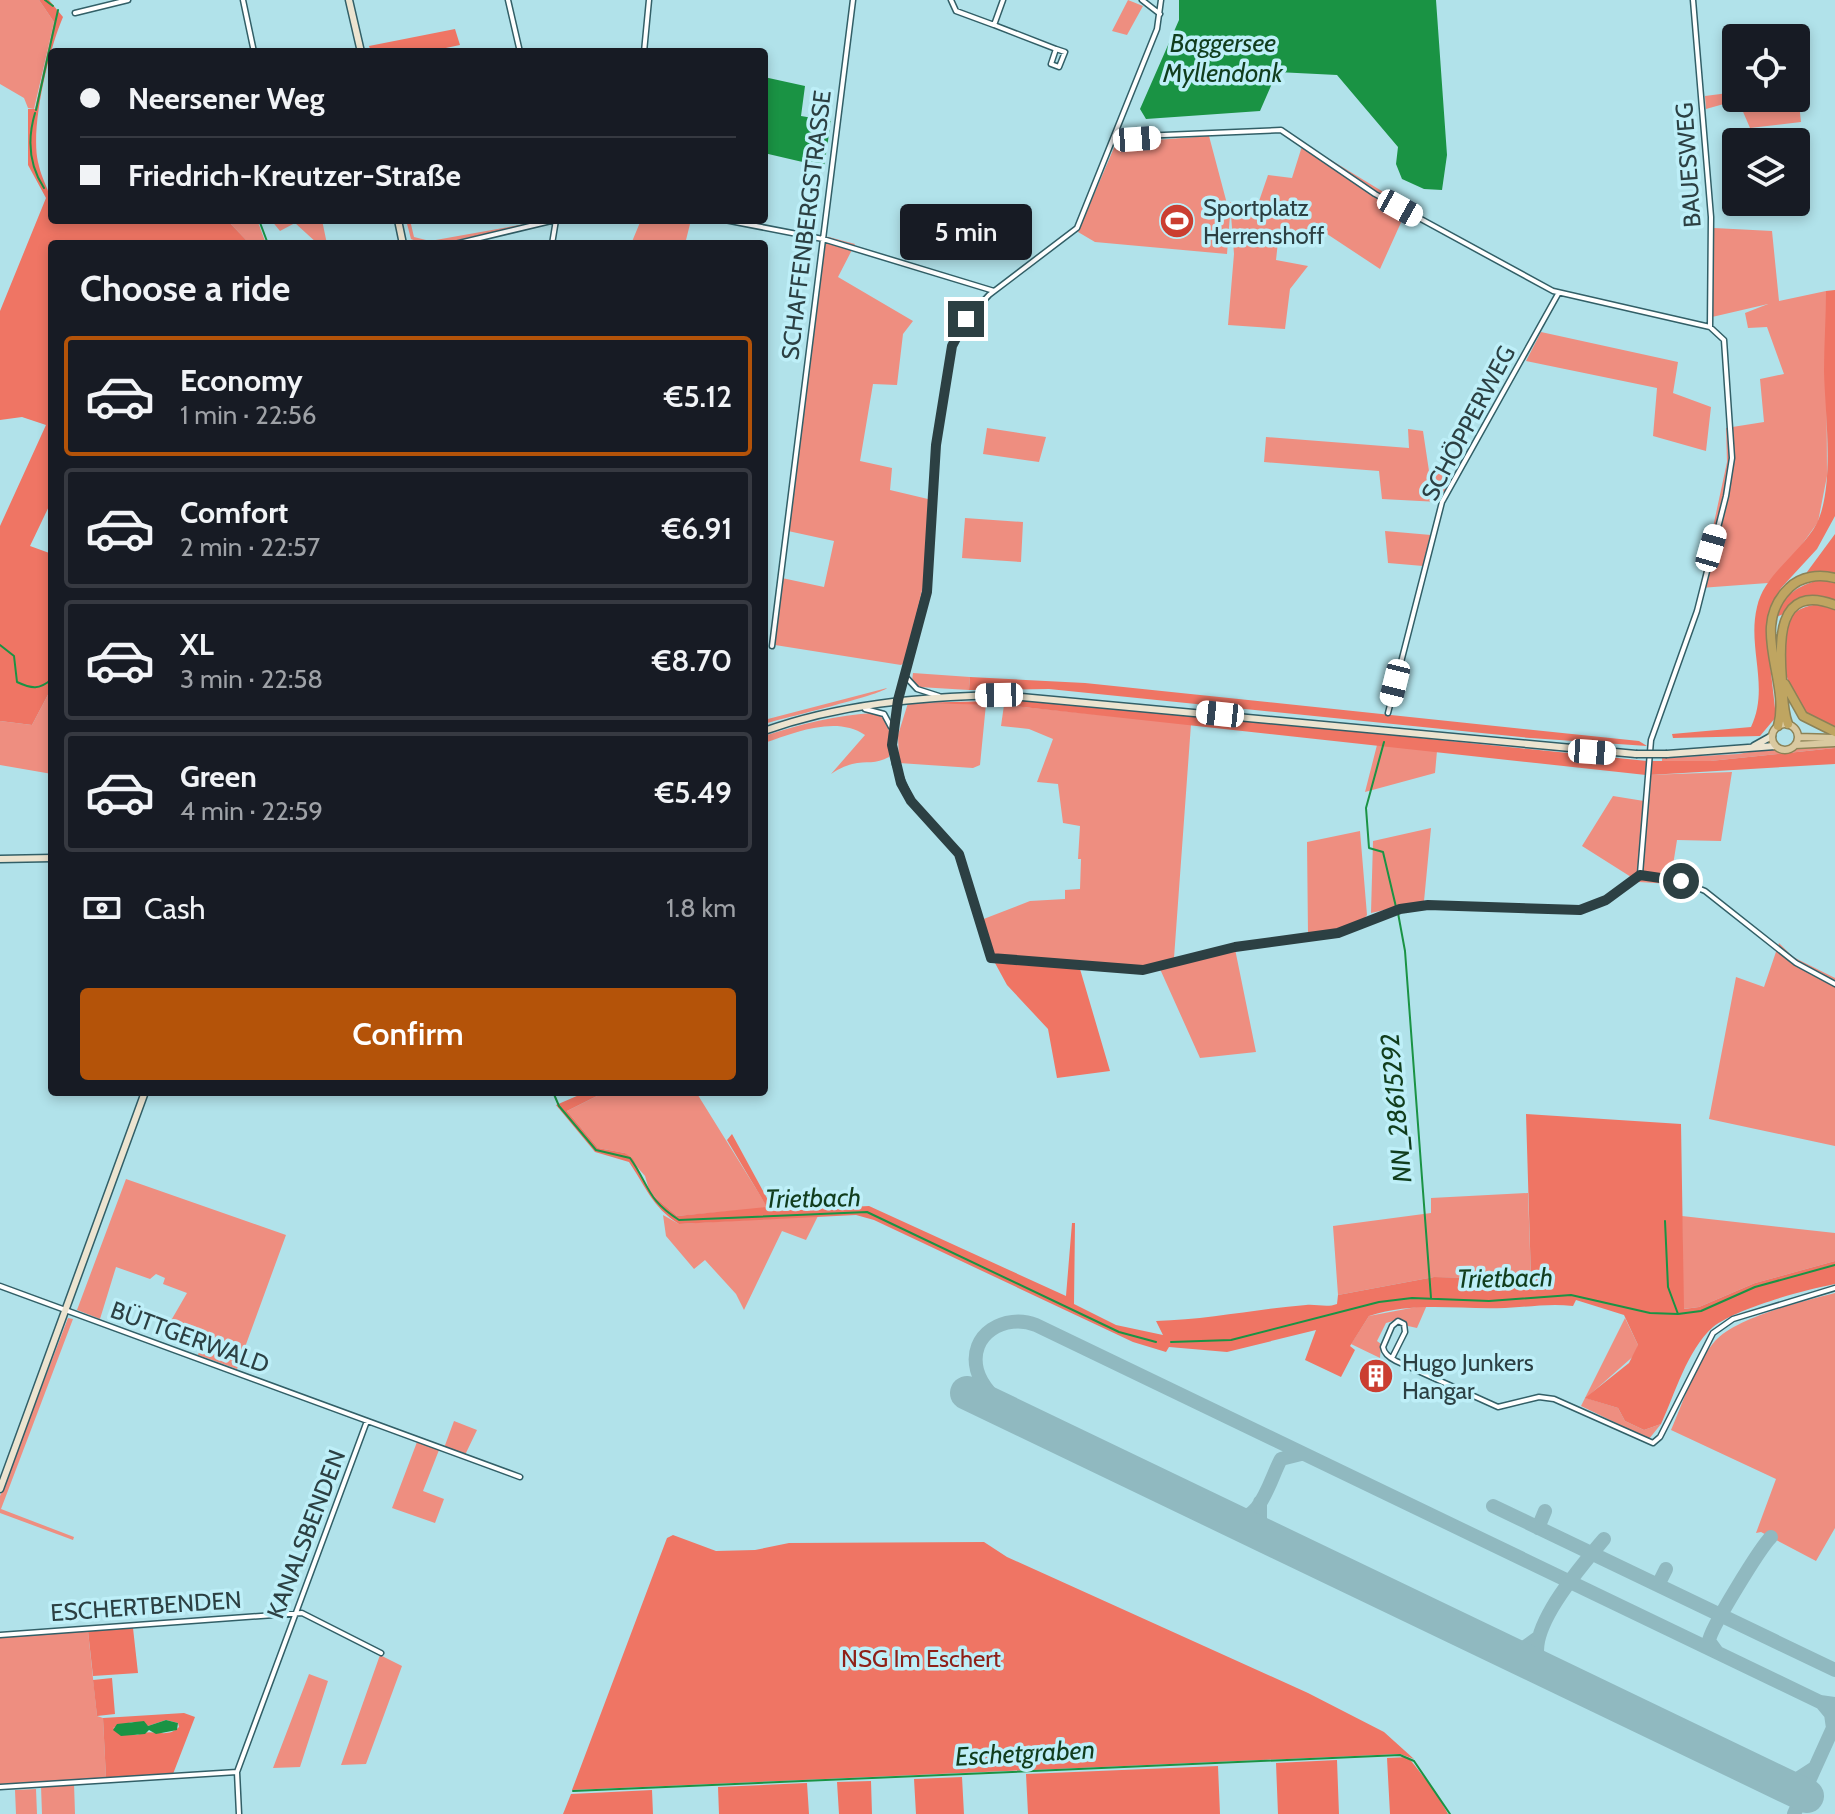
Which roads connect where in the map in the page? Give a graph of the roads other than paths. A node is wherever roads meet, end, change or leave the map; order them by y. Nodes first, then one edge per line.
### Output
1 (128, 0) edge
2 (243, 0) edge
3 (349, 0) edge
4 (508, 0) edge
5 (649, 0) edge
6 (853, 0) edge
7 (951, 0) edge
8 (1003, 0) edge
9 (1142, 0) edge
10 (1161, 0) edge
11 (1693, 0) edge
12 (75, 13) dead end
13 (1160, 14) junction
14 (994, 25) junction
15 (253, 48) edge
16 (360, 48) edge
17 (519, 48) edge
18 (644, 48) edge
19 (1056, 49) junction
20 (1116, 137) junction
21 (538, 224) edge
22 (746, 224) edge
23 (823, 239) junction
24 (472, 240) edge
25 (994, 291) junction
26 (1558, 294) junction
27 (1710, 327) junction
28 (1835, 578) edge
29 (1835, 605) edge
30 (772, 646) dead end
31 (904, 675) junction
32 (1781, 676) junction
33 (939, 696) junction
34 (898, 700) junction
35 (843, 709) junction
36 (1388, 713) dead end
37 (1788, 724) junction
38 (1778, 726) junction
39 (768, 730) edge
40 (892, 734) junction
41 (1772, 736) junction
42 (1835, 738) edge
43 (1797, 741) junction
44 (1775, 746) junction
45 (1748, 749) junction
46 (48, 858) edge
47 (0, 859) edge
48 (1640, 875) junction
49 (1835, 984) edge
50 (144, 1096) edge
51 (0, 1286) edge
52 (1835, 1288) edge
53 (65, 1312) junction
54 (1392, 1358) junction
55 (367, 1421) junction
56 (520, 1477) dead end
57 (0, 1489) edge
58 (295, 1614) junction
59 (0, 1635) edge
60 (381, 1653) dead end
61 (237, 1772) junction
62 (0, 1787) edge
63 (239, 1814) edge

1 - 12 street
2 - 15 street
3 - 16 main road
4 - 17 street
5 - 18 street
6 - 23 street, SCHAFFENBERGSTRASSE
7 - 14 street
8 - 14 street
9 - 13 street
10 - 13 street
11 - 27 street, BAUESWEG
13 - 20 street
14 - 19 street
19 - 19 street
20 - 25 street
20 - 26 street
21 - 24 street
22 - 23 street
23 - 25 street
23 - 30 street, SCHAFFENBERGSTRASSE
25 - 31 street
26 - 27 street
26 - 36 street, SCHÖPPERWEG
27 - 48 street
28 - 38 highway
29 - 32 highway
31 - 33 street
31 - 34 street
32 - 37 highway
32 - 42 highway
33 - 34 main road
33 - 45 main road, bridge
34 - 35 main road
34 - 40 street
35 - 39 main road
35 - 40 street
37 - 38 main road
37 - 43 main road
38 - 41 main road
40 - 48 street
41 - 44 main road
41 - 45 main road
42 - 43 main road
43 - 44 main road
44 - 45 main road
46 - 47 main road
48 - 49 street
50 - 53 main road
51 - 53 street, BÜTTGERWALD
52 - 54 street
53 - 55 street, BÜTTGERWALD
53 - 57 main road
54 - 54 street
55 - 56 street
55 - 58 street, KANALSBENDEN
58 - 59 street, ESCHERTBENDEN
58 - 60 street, ESCHERTBENDEN
58 - 61 street, KANALSBENDEN
61 - 62 street
61 - 63 street, KANALSBENDEN

